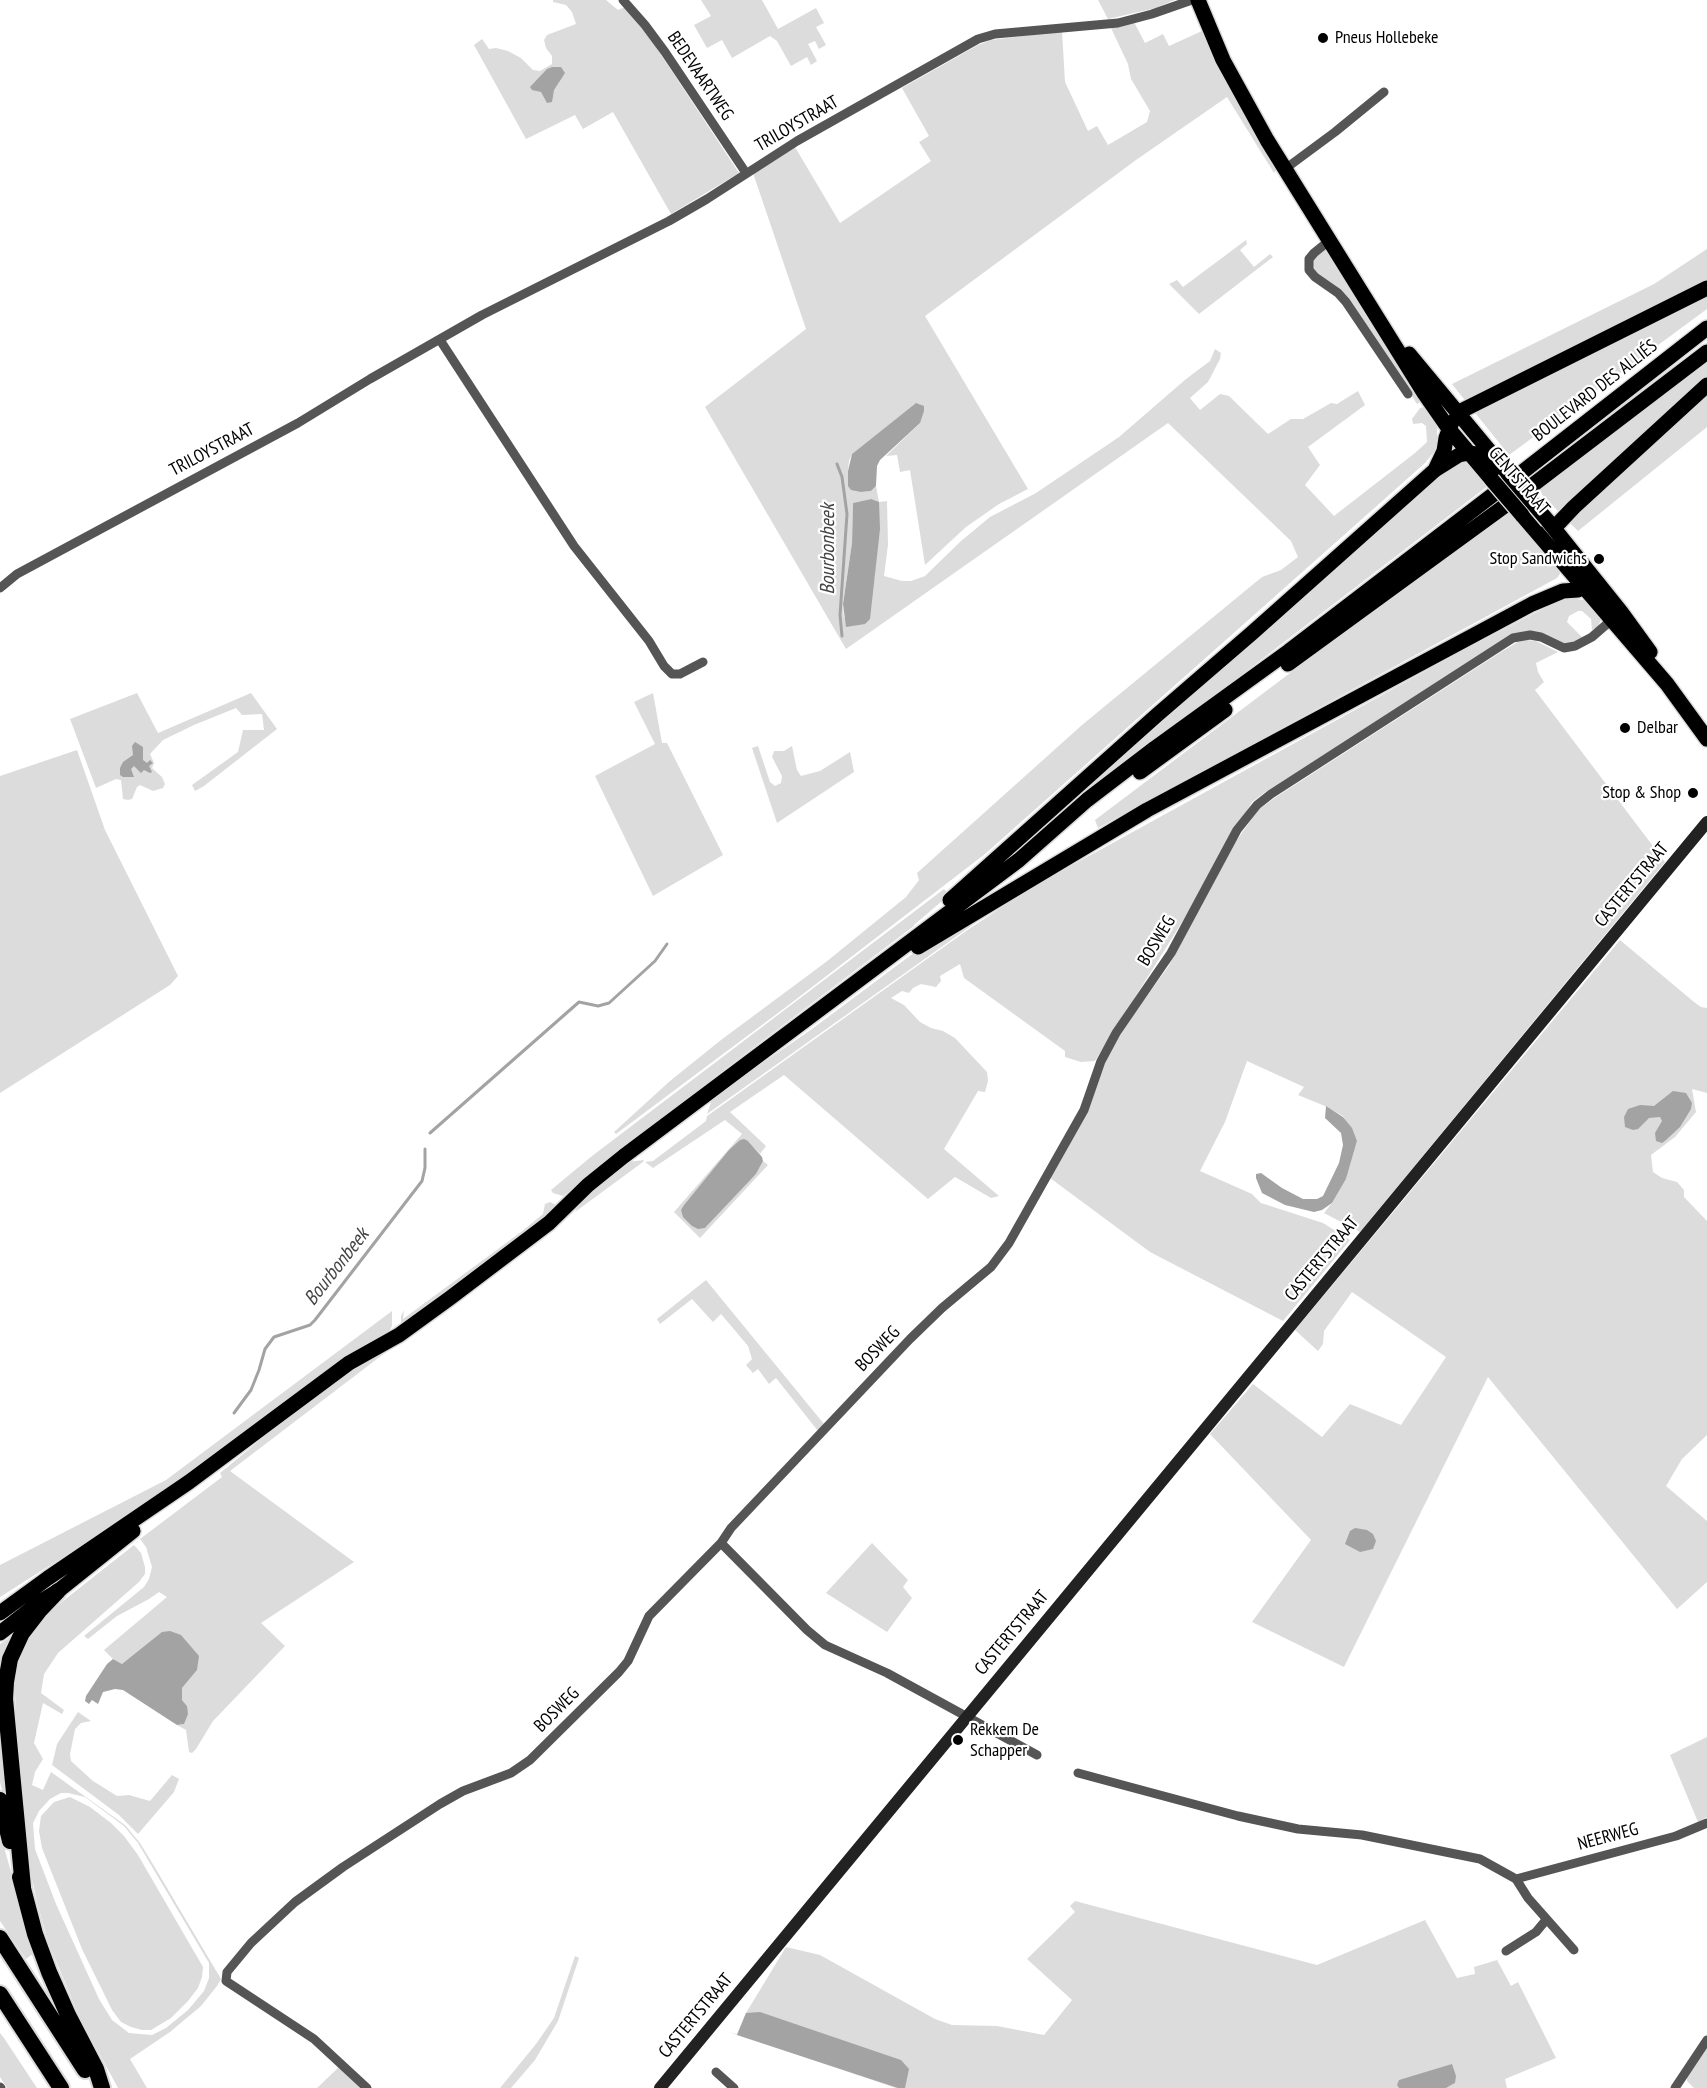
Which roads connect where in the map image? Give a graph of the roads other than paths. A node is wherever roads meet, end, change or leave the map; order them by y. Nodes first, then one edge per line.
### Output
1 (623, 0) edge
2 (1192, 0) edge
3 (1198, 0) edge
4 (1384, 92) dead end
5 (1285, 169) junction
6 (746, 173) junction
7 (1330, 240) junction
8 (1707, 288) edge
9 (1360, 290) junction
10 (1707, 328) edge
11 (440, 340) junction
12 (1707, 352) edge
13 (1707, 385) edge
14 (1408, 394) dead end
15 (1457, 413) junction
16 (1449, 429) junction
17 (1479, 455) junction
18 (1435, 470) junction
19 (1507, 479) junction
20 (1545, 526) junction
21 (1570, 549) junction
22 (1570, 571) junction
23 (1582, 587) junction
24 (0, 588) edge
25 (1532, 604) junction
26 (1616, 616) junction
27 (704, 662) dead end
28 (1707, 739) edge
29 (1706, 823) edge
30 (1019, 860) junction
31 (868, 974) junction
32 (189, 1482) junction
33 (721, 1543) junction
34 (58, 1591) junction
35 (0, 1612) edge
36 (0, 1634) edge
37 (967, 1717) junction
38 (1037, 1755) dead end
39 (1078, 1773) dead end
40 (0, 1800) edge
41 (1707, 1823) edge
42 (1516, 1879) junction
43 (23, 1887) junction
44 (1546, 1920) junction
45 (0, 1938) edge
46 (1574, 1950) dead end
47 (1506, 1951) dead end
48 (0, 1994) edge
49 (0, 2013) edge
50 (28, 2036) junction
51 (1707, 2040) edge
52 (716, 2072) dead end
53 (1681, 2086) edge
54 (61, 2088) edge
55 (97, 2088) edge
56 (102, 2088) edge
57 (368, 2088) edge
58 (660, 2088) edge
59 (734, 2088) edge

1 - 6 street, BEDEVAARTWEG
2 - 6 street, TRILOYSTRAAT
3 - 5 main road
4 - 5 street
5 - 7 main road
6 - 11 street, TRILOYSTRAAT
7 - 9 main road
7 - 14 street
8 - 15 main road
9 - 15 main road
9 - 16 main road, GENTSTRAAT
10 - 19 main road, BOULEVARD DES ALLIÉS
11 - 24 street, TRILOYSTRAAT
11 - 27 street
12 - 30 main road, BOULEVARD DES ALLIÉS
13 - 20 main road
15 - 16 main road
15 - 17 main road
16 - 17 main road, GENTSTRAAT
16 - 18 main road
17 - 18 main road
17 - 19 main road
17 - 20 main road, GENTSTRAAT, bridge
18 - 31 main road
19 - 20 main road, bridge
19 - 30 main road, BOULEVARD DES ALLIÉS
20 - 21 main road
20 - 22 main road, GENTSTRAAT
21 - 22 main road
21 - 26 main road
22 - 23 main road, GENTSTRAAT
22 - 25 main road
23 - 25 main road
23 - 26 main road, GENTSTRAAT
25 - 31 main road
26 - 28 main road
26 - 33 street, BOSWEG
29 - 37 main road, CASTERTSTRAAT
30 - 31 main road
31 - 32 main road
32 - 34 main road
32 - 35 main road
33 - 37 street
33 - 57 street, BOSWEG
34 - 36 main road
34 - 43 highway
37 - 38 street
37 - 58 main road, CASTERTSTRAAT
39 - 42 street
40 - 43 highway
41 - 42 street, NEERWEG
42 - 44 street
43 - 56 highway
44 - 46 street
44 - 47 street
45 - 55 highway
48 - 50 highway
49 - 50 highway
50 - 54 highway
51 - 53 street
52 - 59 street

